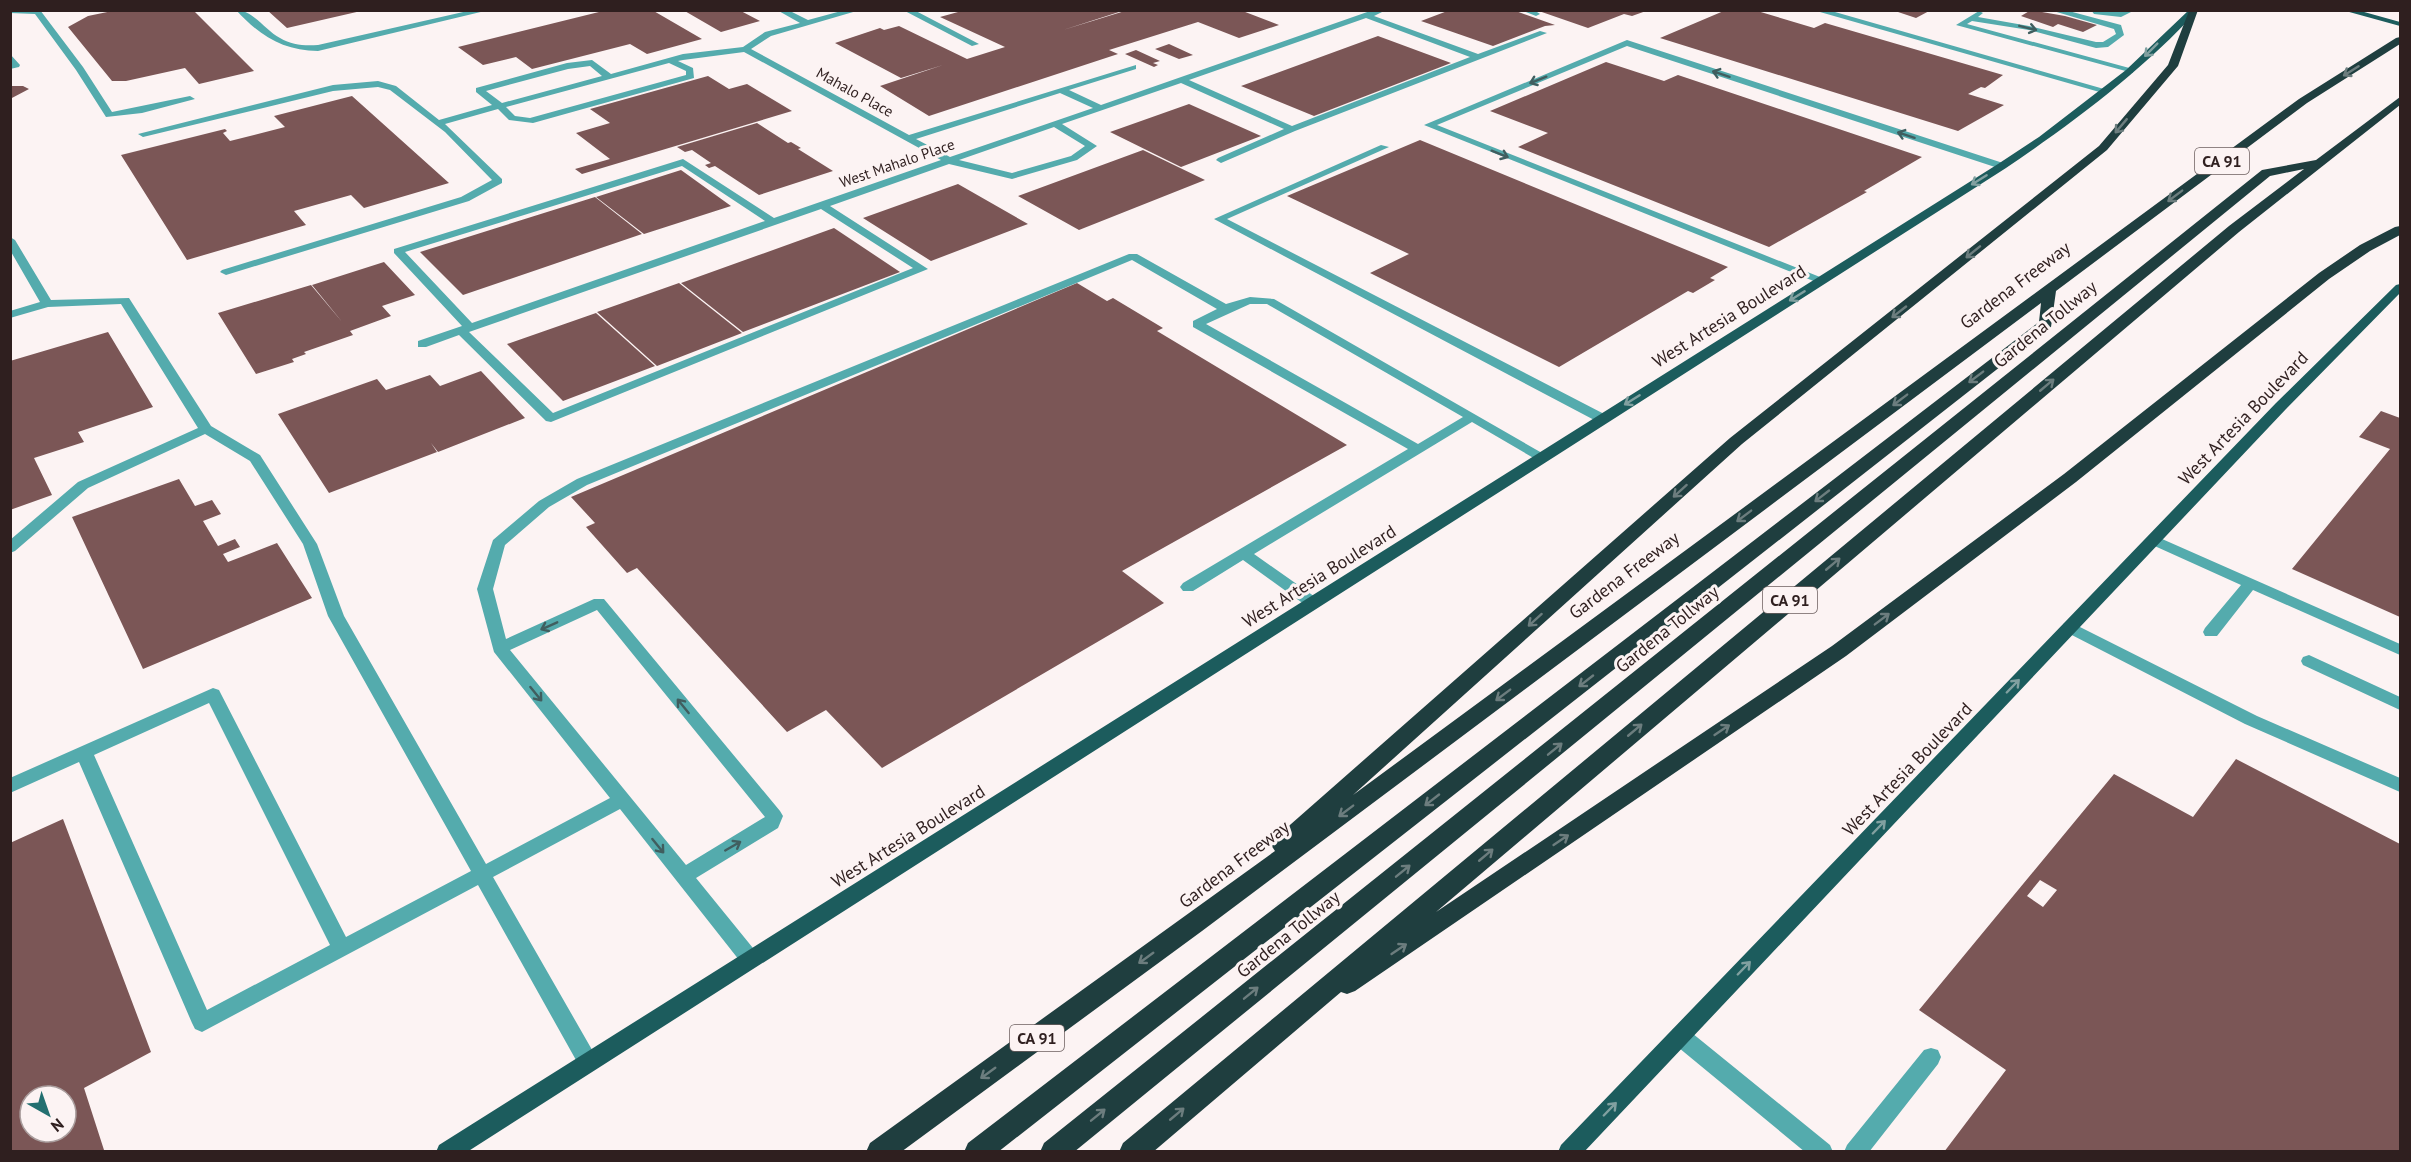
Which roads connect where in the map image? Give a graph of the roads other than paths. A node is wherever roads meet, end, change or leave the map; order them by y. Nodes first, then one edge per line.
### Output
1 (240, 10) edge
2 (485, 10) edge
3 (781, 10) edge
4 (856, 10) edge
5 (907, 10) edge
6 (1382, 10) edge
7 (1525, 10) edge
8 (1817, 10) edge
9 (1984, 10) edge
10 (2054, 10) edge
11 (2088, 10) edge
12 (2131, 10) edge
13 (2346, 10) edge
14 (10, 11) edge
15 (2194, 11) edge
16 (1536, 14) dead end
17 (1367, 16) junction
18 (1971, 18) junction
19 (807, 23) junction
20 (2400, 24) edge
21 (1543, 33) dead end
22 (2400, 40) edge
23 (975, 44) dead end
24 (745, 49) junction
25 (10, 56) edge
26 (1478, 57) junction
27 (669, 60) junction
28 (10, 66) edge
29 (1133, 67) dead end
30 (2130, 71) junction
31 (608, 76) junction
32 (1182, 80) junction
33 (1061, 90) junction
34 (2106, 91) junction
35 (190, 99) dead end
36 (2400, 100) edge
37 (498, 105) junction
38 (1101, 108) junction
39 (437, 123) junction
40 (1055, 124) junction
41 (1292, 129) junction
42 (143, 134) dead end
43 (908, 138) junction
44 (1384, 147) dead end
45 (1221, 160) dead end
46 (950, 161) junction
47 (2319, 163) junction
48 (2002, 166) junction
49 (822, 205) junction
50 (773, 222) junction
51 (2400, 230) edge
52 (10, 240) edge
53 (226, 272) dead end
54 (1821, 281) junction
55 (2400, 287) edge
56 (2049, 290) junction
57 (47, 304) junction
58 (1226, 309) junction
59 (10, 315) edge
60 (465, 328) junction
61 (422, 344) dead end
62 (1472, 417) junction
63 (1603, 419) junction
64 (206, 429) junction
65 (1417, 449) junction
66 (1542, 457) junction
67 (2153, 540) junction
68 (10, 548) edge
69 (1243, 553) junction
70 (2251, 583) junction
71 (1188, 586) dead end
72 (1313, 603) junction
73 (2070, 627) junction
74 (2211, 632) dead end
75 (500, 648) junction
76 (2400, 650) edge
77 (2309, 661) dead end
78 (2400, 704) edge
79 (84, 753) junction
80 (2400, 785) edge
81 (10, 786) edge
82 (622, 801) junction
83 (480, 876) junction
84 (682, 876) junction
85 (1194, 924) junction
86 (342, 949) junction
87 (750, 959) junction
88 (1680, 1036) junction
89 (1264, 1041) junction
90 (1931, 1057) dead end
91 (588, 1062) junction
92 (447, 1152) edge
93 (879, 1152) edge
94 (977, 1152) edge
95 (1053, 1152) edge
96 (1132, 1152) edge
97 (1569, 1152) edge
98 (1822, 1152) edge
99 (1856, 1152) edge

1 - 2 street
3 - 19 street
4 - 19 street
5 - 23 street
6 - 17 street, West Mahalo Place
7 - 16 street
8 - 34 street
9 - 18 street
18 -> 10 street
11 - 12 street
13 - 20 main road
14 - 35 street
15 -> 30 main road, West Artesia Boulevard
15 -> 85 highway
17 - 26 street
17 - 32 street, West Mahalo Place
18 - 30 street
19 - 24 street
21 - 26 street
22 -> 56 highway, Gardena Freeway / CA 91
24 - 27 street
24 - 43 street, Mahalo Place
25 - 28 street
26 - 41 street
27 - 31 street
27 - 37 street
29 - 33 street
30 - 34 main road, West Artesia Boulevard
31 - 37 street
31 - 37 street
32 - 38 street, West Mahalo Place
32 - 41 street
33 - 38 street
33 - 43 street
34 - 48 main road, West Artesia Boulevard
36 - 47 highway, CA 91
37 - 39 street
38 - 40 street, West Mahalo Place
39 - 42 street
39 - 53 street
40 - 46 street, West Mahalo Place
40 - 46 street, Mahalo Place
41 - 45 street
43 - 46 street, Mahalo Place
44 - 63 street
46 - 49 street, West Mahalo Place
89 -> 47 highway, CA 91
95 -> 47 highway, Gardena Tollway
48 -> 54 main road, West Artesia Boulevard
48 -> 54 street
49 - 50 street, West Mahalo Place
49 - 60 street
50 - 60 street, West Mahalo Place
50 - 60 street
89 -> 51 highway
52 - 57 street
54 -> 63 main road, West Artesia Boulevard
55 - 67 main road, West Artesia Boulevard
56 -> 85 highway, Gardena Freeway / CA 91
56 -> 94 highway, Gardena Tollway
57 - 59 street
57 - 64 street
58 - 62 street
58 - 65 street
58 - 75 street
60 - 61 street, West Mahalo Place
62 - 65 street
62 - 66 street
63 - 66 main road, West Artesia Boulevard
64 - 68 street
64 - 83 street
65 - 69 street
66 - 72 main road, West Artesia Boulevard
67 - 70 street
67 - 73 main road, West Artesia Boulevard
69 - 71 street
69 - 72 street
70 - 74 street
70 - 76 street
72 - 87 main road, West Artesia Boulevard
73 - 80 street
88 -> 73 main road, West Artesia Boulevard
75 -> 82 street
84 -> 75 street
77 - 78 street
79 - 81 street
79 - 86 street
79 - 86 street
82 - 83 street
82 -> 84 street
83 - 86 street
83 - 91 street
84 - 87 street
85 -> 93 highway, Gardena Freeway / CA 91
87 - 91 main road, West Artesia Boulevard
97 -> 88 main road, West Artesia Boulevard
88 - 98 street
96 -> 89 highway, CA 91
90 - 99 street
91 - 92 main road, West Artesia Boulevard

